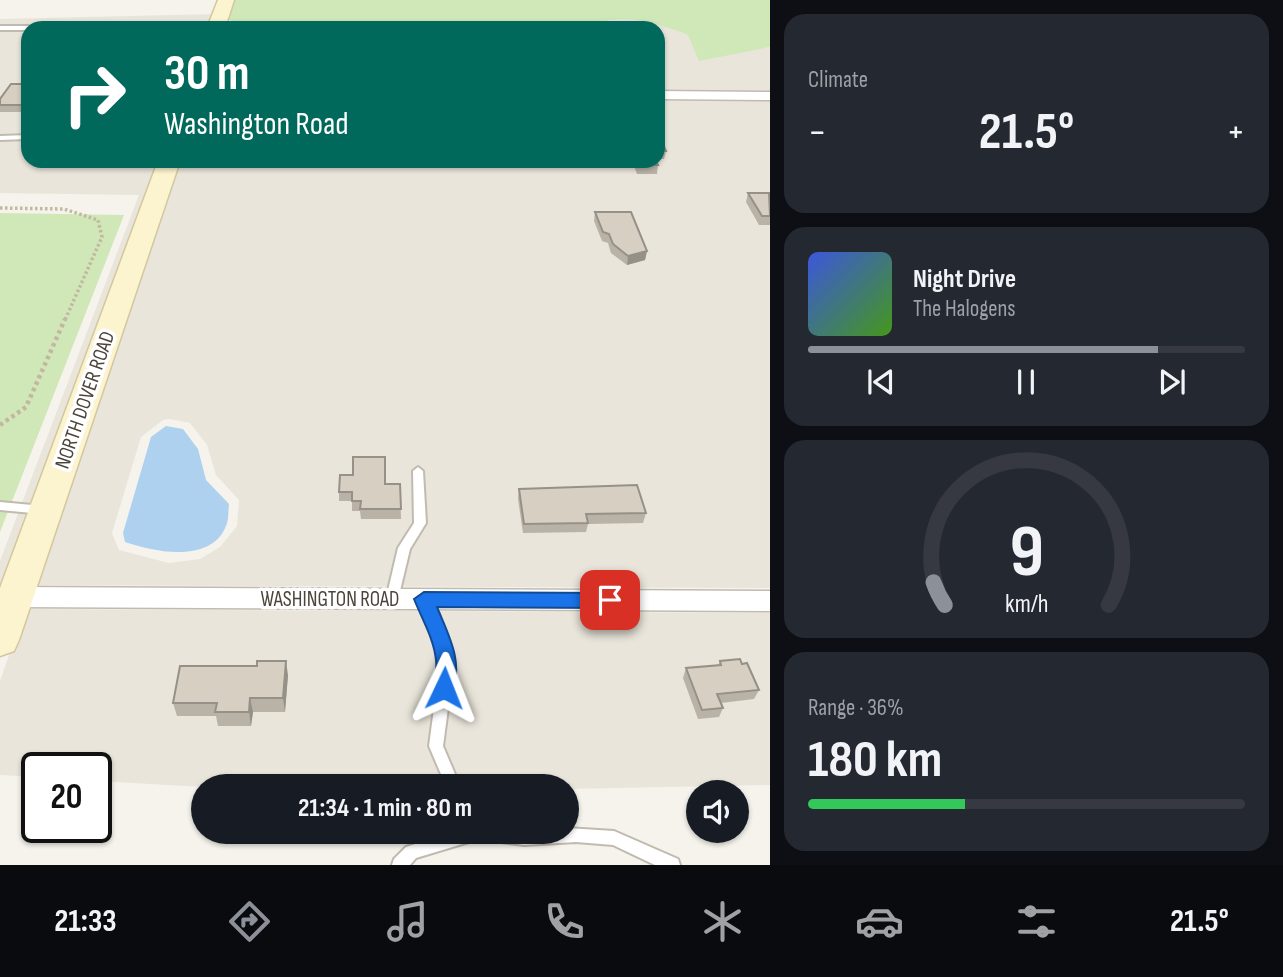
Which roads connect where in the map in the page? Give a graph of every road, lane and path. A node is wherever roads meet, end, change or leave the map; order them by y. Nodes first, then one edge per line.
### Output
1 (226, 0) edge
2 (218, 21) edge
3 (0, 28) edge
4 (21, 28) edge
5 (665, 95) edge
6 (770, 96) edge
7 (21, 137) edge
8 (0, 138) edge
9 (167, 168) edge
10 (0, 208) edge
11 (0, 425) edge
12 (418, 471) dead end
13 (0, 506) edge
14 (46, 510) junction
15 (15, 597) junction
16 (392, 599) junction
17 (424, 599) junction
18 (770, 601) edge
19 (0, 640) edge
20 (448, 774) edge
21 (579, 835) edge
22 (438, 844) edge
23 (400, 865) edge
24 (672, 865) edge

1 - 2 street
3 - 4 lane
5 - 6 street
7 - 8 lane
9 - 14 street, NORTH DOVER ROAD
10 - 11 path
12 - 16 lane
13 - 14 lane
14 - 15 street, NORTH DOVER ROAD
15 - 16 street, WASHINGTON ROAD
15 - 19 street, NORTH DOVER ROAD
16 - 17 street, WASHINGTON ROAD
17 - 18 street, WASHINGTON ROAD
17 - 20 lane
21 - 24 lane
22 - 23 lane

